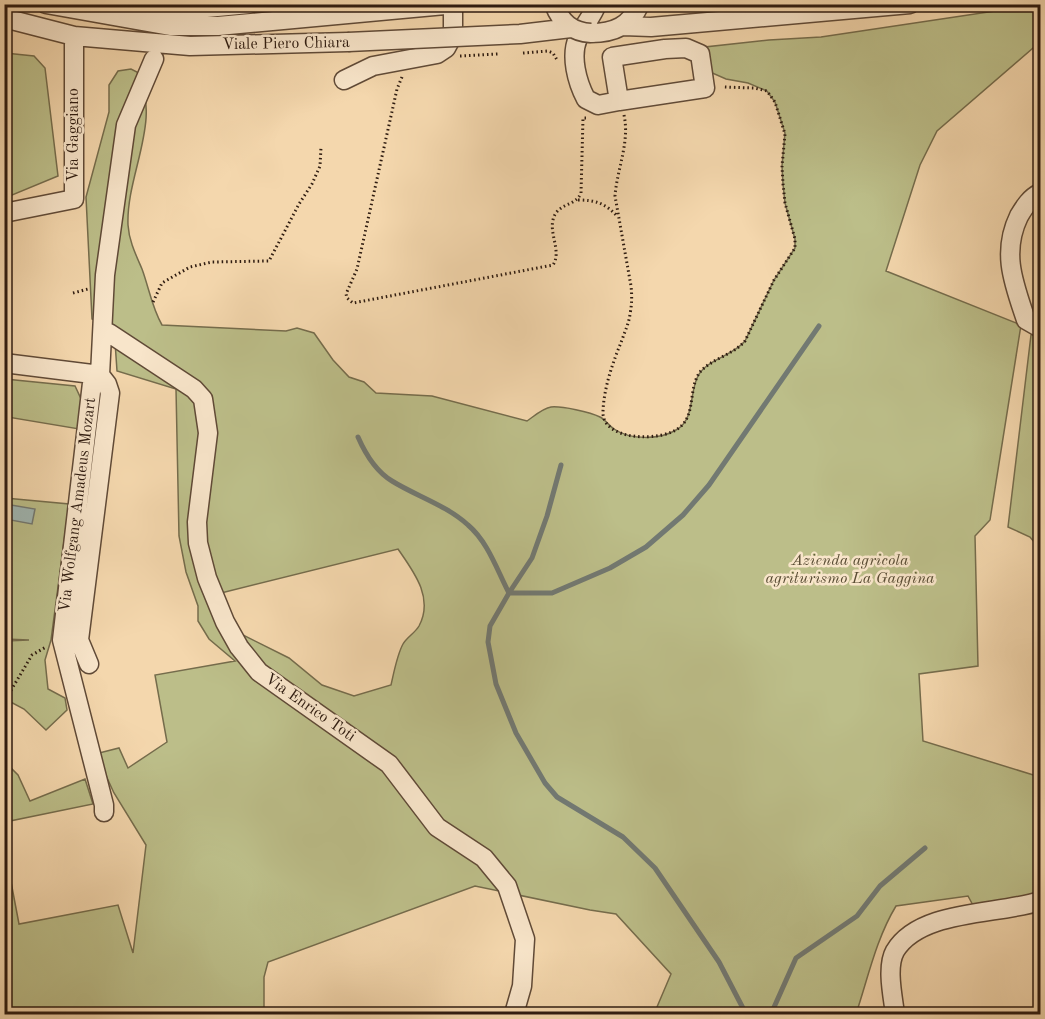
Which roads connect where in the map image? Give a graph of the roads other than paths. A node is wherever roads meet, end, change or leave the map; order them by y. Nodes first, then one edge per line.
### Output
1 (46, 4) edge
2 (249, 4) edge
3 (554, 4) edge
4 (597, 4) edge
5 (640, 4) edge
6 (910, 4) edge
7 (454, 5) edge
8 (118, 16) junction
9 (4, 18) edge
10 (622, 26) junction
11 (571, 28) junction
12 (74, 36) junction
13 (154, 59) dead end
14 (344, 80) dead end
15 (619, 101) junction
16 (1041, 193) edge
17 (4, 213) edge
18 (1041, 328) edge
19 (104, 331) junction
20 (4, 363) edge
21 (100, 375) junction
22 (89, 664) dead end
23 (104, 812) dead end
24 (1041, 901) edge
25 (514, 1014) edge
26 (895, 1014) edge

1 - 8 street, Viale Piero Chiara
2 - 8 street, Viale Piero Chiara
3 - 11 street, bridge
4 - 15 street
5 - 10 street
6 - 10 street, Viale Piero Chiara
7 - 8 street, Viale Piero Chiara
7 - 14 street
9 - 12 street, Viale Piero Chiara
10 - 11 street, Viale Piero Chiara, bridge
11 - 12 street, Viale Piero Chiara, bridge
12 - 17 street, Via Gaggiano
13 - 19 street, Via Wolfgang Amadeus Mozart
15 - 15 street
16 - 18 street
19 - 21 street, Via Wolfgang Amadeus Mozart
19 - 25 street, Via Enrico Toti
20 - 21 street
21 - 22 street
21 - 23 street, Via Wolfgang Amadeus Mozart
24 - 26 street

